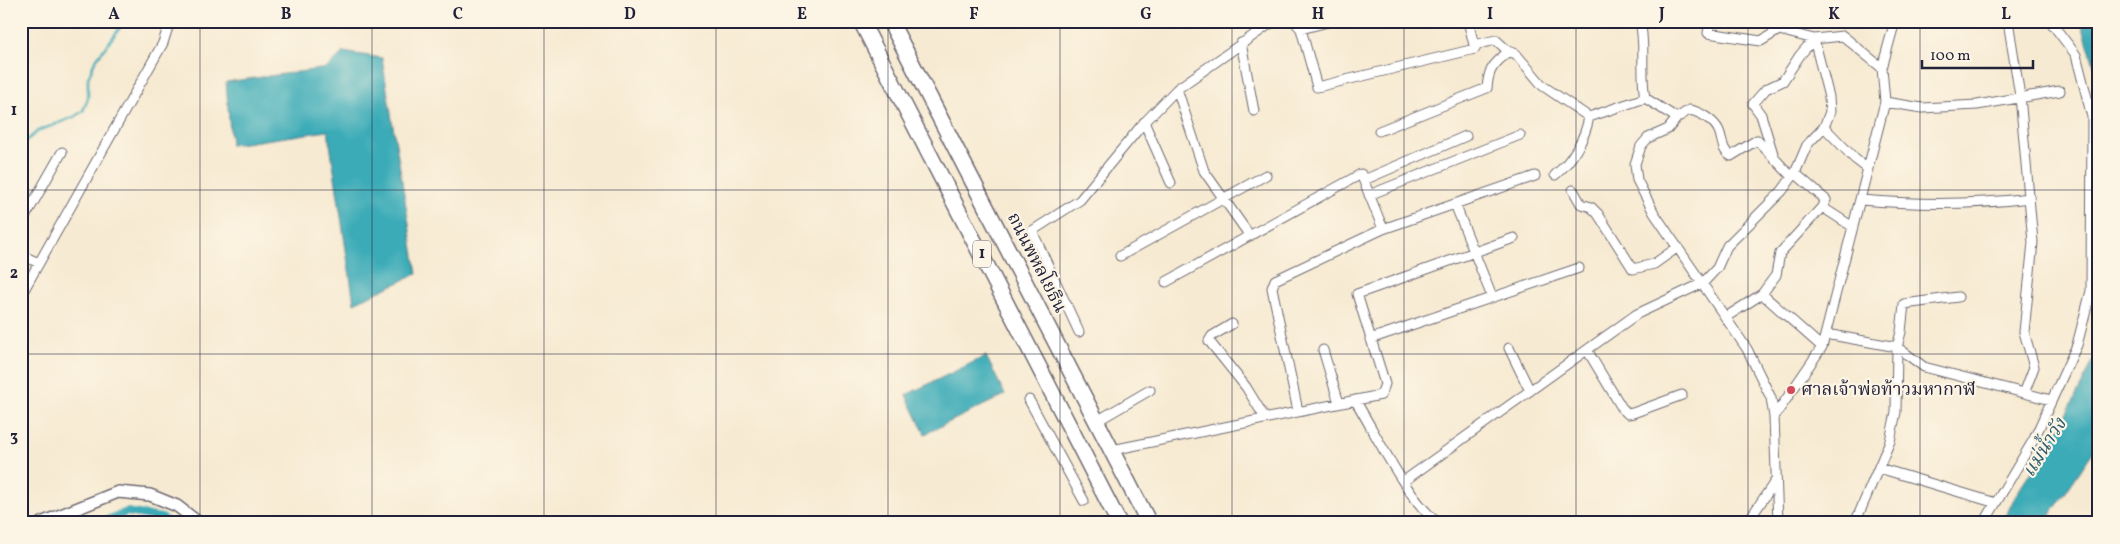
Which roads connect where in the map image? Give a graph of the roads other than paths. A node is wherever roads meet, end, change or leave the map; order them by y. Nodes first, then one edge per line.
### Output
1 (170, 21) edge
2 (861, 21) edge
3 (890, 21) edge
4 (1274, 21) edge
5 (1294, 21) edge
6 (1332, 21) edge
7 (1468, 21) edge
8 (1640, 21) edge
9 (1710, 21) edge
10 (1895, 21) edge
11 (2008, 21) edge
12 (2050, 21) edge
13 (1780, 26) edge
14 (1301, 29) junction
15 (1814, 39) junction
16 (1241, 43) junction
17 (1474, 45) junction
18 (1508, 51) junction
19 (1882, 68) junction
20 (1177, 89) junction
21 (2060, 91) dead end
22 (2020, 96) junction
23 (1644, 98) junction
24 (1885, 102) junction
25 (1254, 111) dead end
26 (1589, 117) junction
27 (1677, 118) junction
28 (1144, 122) junction
29 (1824, 127) junction
30 (1379, 131) dead end
31 (1520, 135) dead end
32 (1466, 136) dead end
33 (62, 152) dead end
34 (1774, 157) junction
35 (1868, 169) junction
36 (1266, 175) dead end
37 (1554, 175) dead end
38 (1794, 175) junction
39 (1535, 176) dead end
40 (1364, 180) junction
41 (1171, 183) dead end
42 (1573, 190) dead end
43 (1369, 195) junction
44 (2030, 198) junction
45 (1223, 199) junction
46 (1861, 200) junction
47 (1455, 204) junction
48 (1822, 206) junction
49 (21, 224) edge
50 (1853, 227) junction
51 (1383, 229) junction
52 (1250, 236) junction
53 (1514, 238) dead end
54 (1678, 247) junction
55 (1474, 252) junction
56 (21, 255) edge
57 (1120, 256) dead end
58 (39, 263) junction
59 (1579, 268) dead end
60 (1166, 282) dead end
61 (1703, 283) junction
62 (1762, 294) junction
63 (21, 295) edge
64 (1492, 297) junction
65 (1958, 297) dead end
66 (1726, 317) junction
67 (1232, 324) dead end
68 (1079, 332) dead end
69 (1826, 334) junction
70 (1370, 339) junction
71 (1822, 347) junction
72 (1897, 347) junction
73 (1509, 348) dead end
74 (1323, 350) dead end
75 (1587, 350) junction
76 (1150, 390) dead end
77 (1530, 391) junction
78 (2025, 392) junction
79 (1682, 395) dead end
80 (1029, 400) dead end
81 (1355, 400) junction
82 (2051, 400) junction
83 (1339, 403) junction
84 (1298, 411) junction
85 (1774, 417) junction
86 (1265, 418) junction
87 (1098, 422) junction
88 (1112, 450) junction
89 (1879, 468) junction
90 (1125, 477) junction
91 (1776, 479) junction
92 (1404, 482) junction
93 (1100, 488) junction
94 (1084, 501) dead end
95 (1996, 504) junction
96 (1778, 521) edge
97 (41, 523) edge
98 (199, 523) edge
99 (1118, 523) edge
100 (1149, 523) edge
101 (1438, 523) edge
102 (1747, 523) edge
103 (1834, 523) edge
104 (1855, 523) edge
105 (1984, 523) edge

1 - 58 street
2 - 93 highway, 1
3 - 87 highway, ถนนพหลโยธิน / 1
4 - 16 street
5 - 14 street
6 - 14 street
7 - 17 street
8 - 23 street
9 - 13 street
10 - 19 street
11 - 22 street
12 - 82 street
13 - 15 street
14 - 17 street
15 - 19 street
15 - 29 street
15 - 34 street
16 - 20 street
16 - 25 street
17 - 18 street
18 - 26 street
18 - 30 street
19 - 24 street
20 - 28 street
20 - 45 street
21 - 22 street
22 - 24 street
22 - 44 street
23 - 26 street
23 - 27 street
24 - 35 street
26 - 37 street
27 - 34 street
27 - 54 street
28 - 41 street
28 - 68 street
29 - 35 street
29 - 38 street
31 - 43 street
32 - 40 street
33 - 49 street
34 - 38 street
35 - 46 street
36 - 45 street
38 - 48 street
38 - 61 street
39 - 47 street
40 - 43 street
40 - 52 street
42 - 54 street
43 - 51 street
44 - 46 street
44 - 78 street
45 - 52 street
45 - 57 street
46 - 50 street
47 - 51 street
47 - 55 street
48 - 50 street
48 - 62 street
50 - 69 street
51 - 84 street
52 - 60 street
53 - 55 street
54 - 61 street
55 - 64 street
55 - 70 street
56 - 58 street
58 - 63 street
59 - 64 street
61 - 66 street
61 - 75 street
62 - 66 street
62 - 71 street
64 - 70 street
65 - 72 street
66 - 85 street
67 - 86 street
69 - 71 street
69 - 72 street
70 - 81 street
71 - 85 street
72 - 78 street
72 - 89 street
73 - 77 street
74 - 83 street
75 - 77 street
75 - 79 street
76 - 87 street
77 - 92 street
78 - 82 street
80 - 94 street
81 - 83 street
81 - 92 street
82 - 95 street
83 - 84 street
84 - 86 street
85 - 91 street
86 - 88 street
87 - 88 highway, ถนนพหลโยธิน / 1
88 - 90 highway, ถนนพหลโยธิน / 1
89 - 95 street
89 - 104 street
90 - 93 highway
90 - 100 highway, ถนนพหลโยธิน / 1
91 - 96 street
91 - 102 street
92 - 101 street
93 - 99 highway, 1
95 - 105 street
96 - 103 street
97 - 98 street

